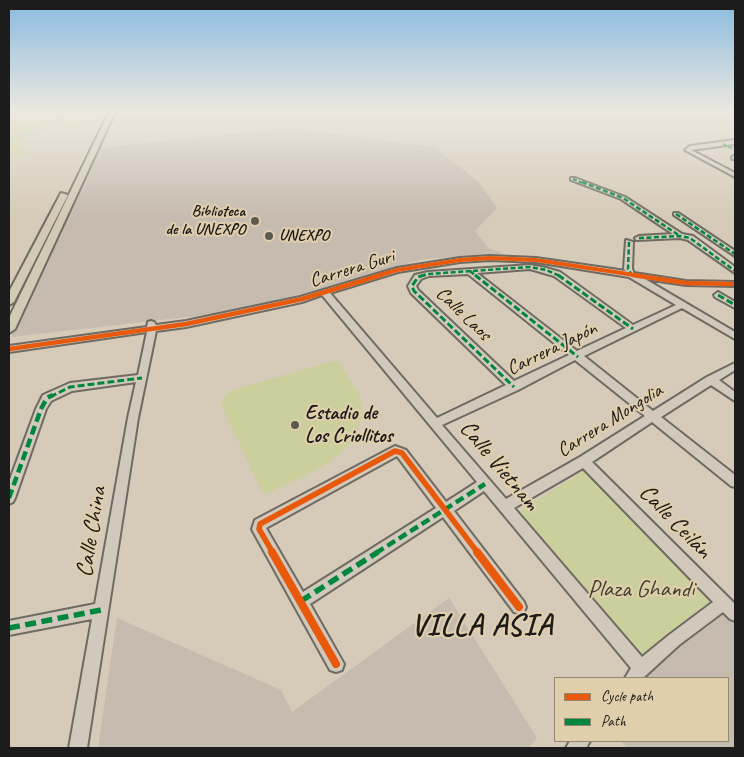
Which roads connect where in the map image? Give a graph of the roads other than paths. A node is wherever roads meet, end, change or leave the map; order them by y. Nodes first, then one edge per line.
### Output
1 (87, 147) edge
2 (95, 147) edge
3 (696, 147) edge
4 (735, 174) edge
5 (573, 179) dead end
6 (676, 214) dead end
7 (680, 236) junction
8 (640, 238) dead end
9 (628, 242) dead end
10 (735, 254) edge
11 (470, 271) junction
12 (735, 271) edge
13 (632, 275) junction
14 (694, 283) junction
15 (735, 284) edge
16 (324, 292) junction
17 (718, 295) dead end
18 (9, 302) edge
19 (682, 305) junction
20 (735, 305) edge
21 (152, 326) junction
22 (9, 329) edge
23 (633, 329) junction
24 (735, 336) edge
25 (9, 342) edge
26 (9, 349) edge
27 (578, 357) junction
28 (735, 366) edge
29 (142, 378) junction
30 (711, 380) junction
31 (514, 387) junction
32 (735, 397) edge
33 (653, 416) junction
34 (436, 423) junction
35 (584, 461) junction
36 (735, 482) edge
37 (485, 484) junction
38 (9, 498) edge
39 (505, 506) junction
40 (445, 510) junction
41 (301, 601) junction
42 (724, 603) junction
43 (519, 607) dead end
44 (101, 610) junction
45 (735, 614) edge
46 (9, 628) edge
47 (336, 664) dead end
48 (637, 673) edge
49 (78, 748) edge

1 - 18 main road
2 - 22 main road
3 - 4 street
5 - 7 street
6 - 10 street
7 - 8 street
7 - 12 street
9 - 13 street
11 - 23 street
11 - 27 street
11 - 31 street, Calle Laos
13 - 14 street, Carrera Guri
13 - 16 street, Carrera Guri
13 - 19 street
14 - 15 street, Carrera Guri
14 - 19 street
16 - 21 street, Carrera Guri
16 - 34 street, Calle Vietnam
17 - 20 street
19 - 23 street, Carrera Japón
19 - 24 street
21 - 25 street, Carrera Guri
21 - 26 street, Carrera Guri
21 - 29 street, Calle China
23 - 27 street, Carrera Japón
27 - 31 street, Carrera Japón
27 - 33 street
28 - 30 street, Carrera Mongolia
29 - 38 street
29 - 44 street, Calle China
30 - 32 street
30 - 33 street, Carrera Mongolia
31 - 34 street, Carrera Japón
33 - 35 street, Carrera Mongolia
33 - 36 street
34 - 37 street, Calle Vietnam
35 - 39 street, Carrera Mongolia
35 - 42 street, Calle Ceilán
37 - 39 street, Calle Vietnam
37 - 40 street
39 - 48 street, Calle Vietnam
40 - 41 street
40 - 41 street
40 - 43 street
41 - 47 street
42 - 45 street, Calle Ceilán
42 - 48 street
44 - 46 street
44 - 49 street, Calle China

